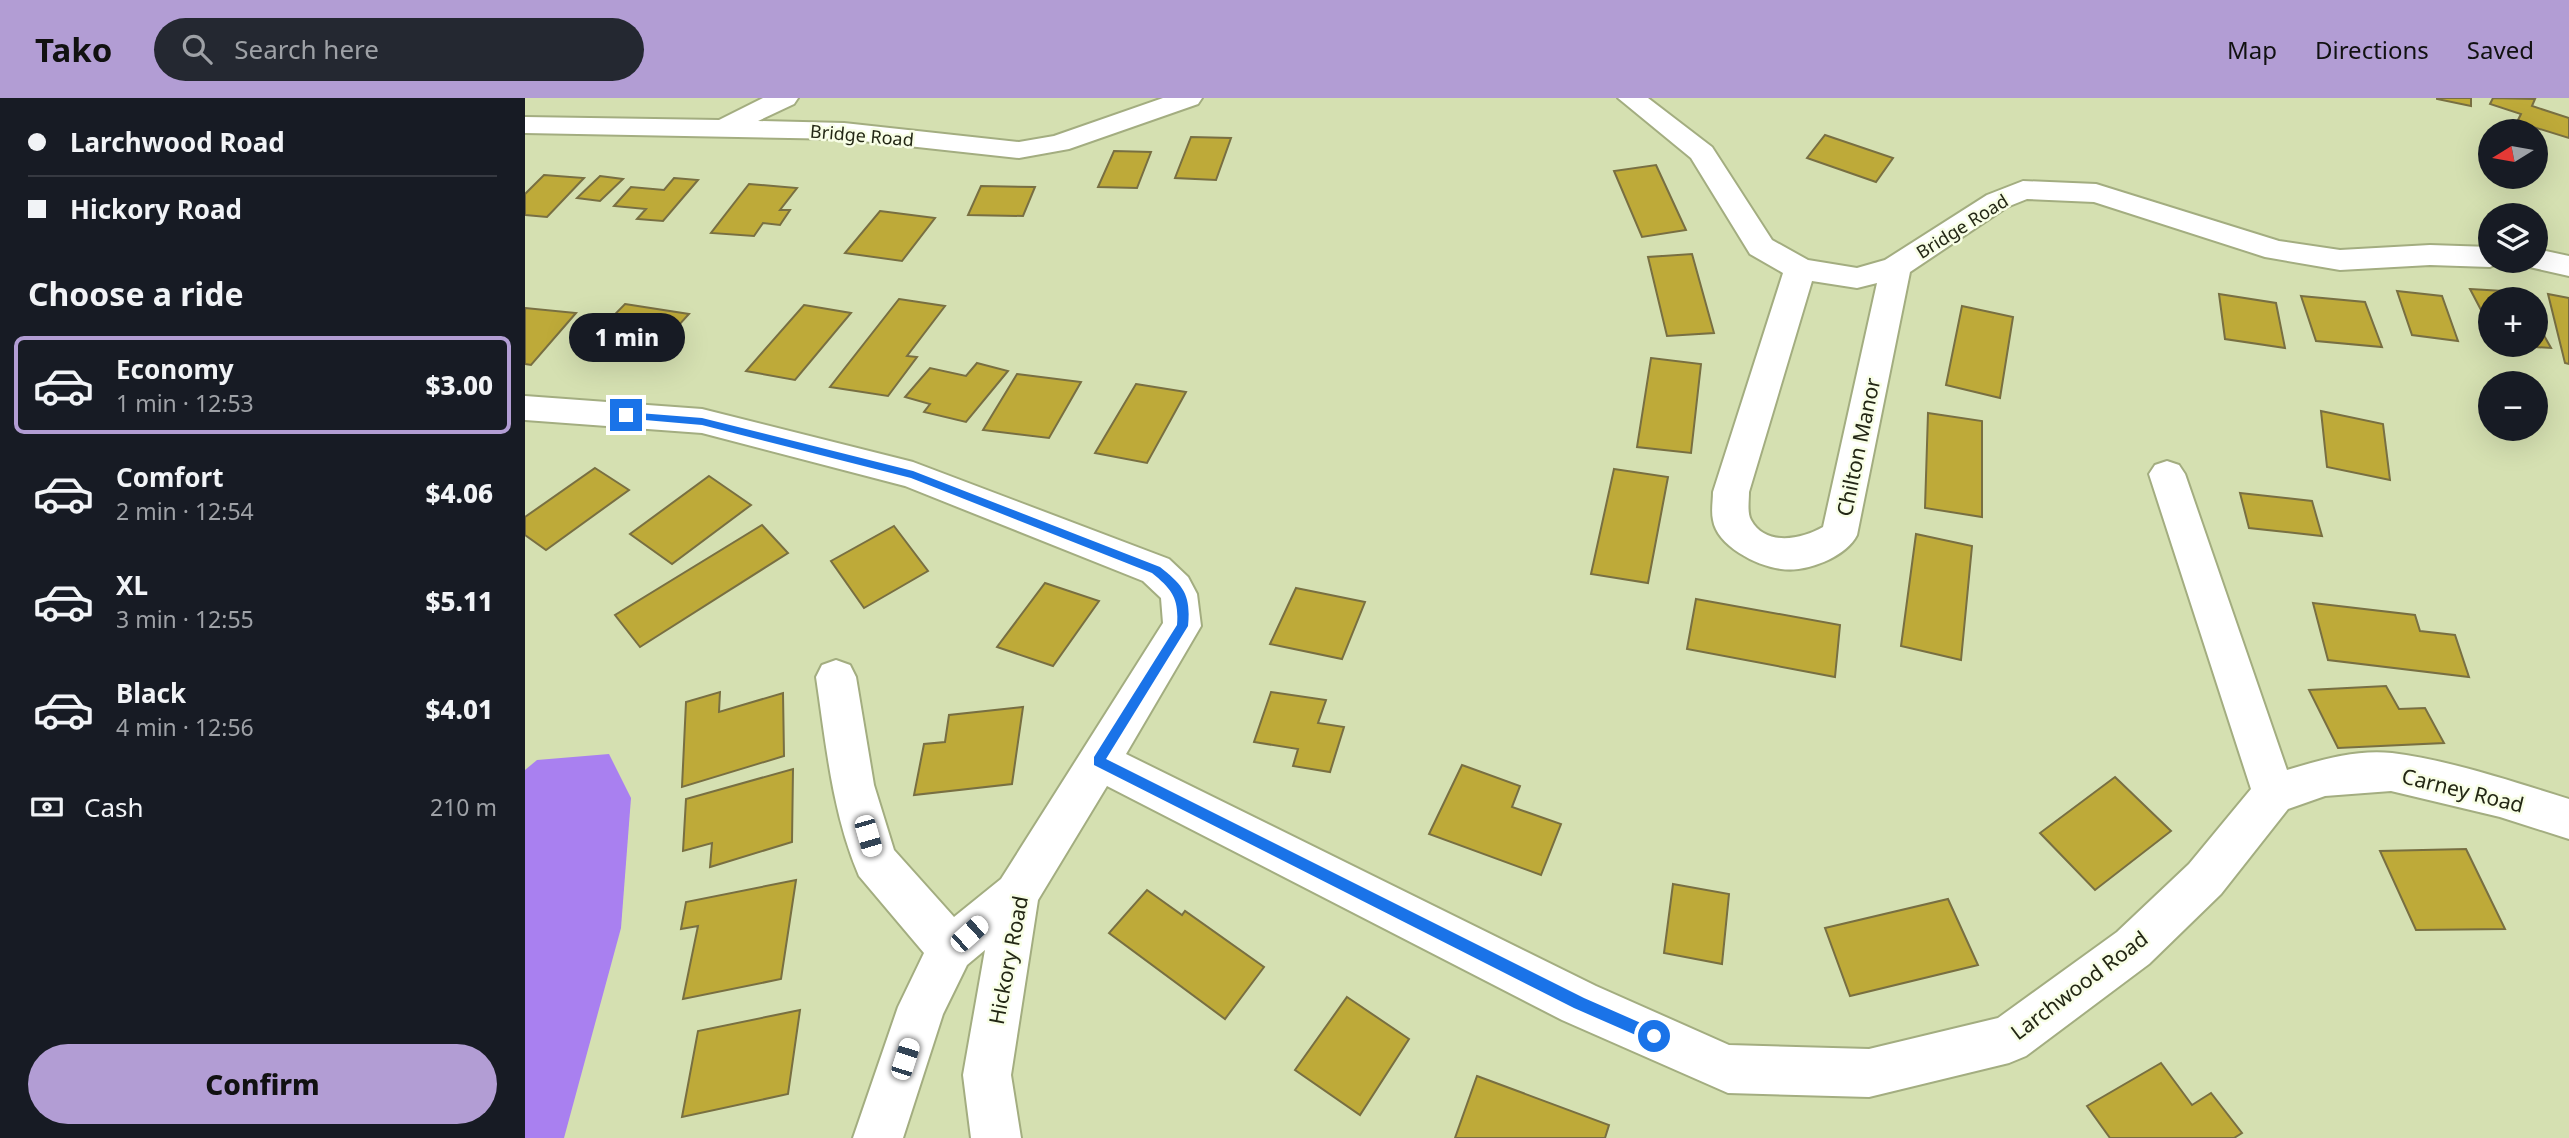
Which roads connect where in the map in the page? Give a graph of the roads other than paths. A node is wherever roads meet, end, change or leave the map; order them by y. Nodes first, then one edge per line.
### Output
1 (786, 98) edge
2 (1189, 98) edge
3 (1631, 98) edge
4 (525, 125) edge
5 (725, 127) junction
6 (2478, 257) edge
7 (2548, 262) edge
8 (2569, 266) edge
9 (1896, 267) junction
10 (1800, 269) junction
11 (525, 408) edge
12 (2167, 474) dead end
13 (836, 677) dead end
14 (1098, 761) junction
15 (2274, 794) junction
16 (2569, 819) edge
17 (1017, 894) junction
18 (951, 949) junction
19 (878, 1138) edge
20 (996, 1138) edge

1 - 5 street
2 - 5 street, Bridge Road
3 - 10 street, Bridge Road
4 - 5 street, Bridge Road
6 - 9 street, Bridge Road
7 - 8 street
9 - 10 street, Bridge Road
9 - 10 street, Chilton Manor
11 - 14 street, Hickory Road
12 - 15 street
13 - 18 street
14 - 15 street, Larchwood Road
14 - 17 street, Hickory Road
15 - 16 street, Carney Road
17 - 18 street
17 - 20 street, Hickory Road
18 - 19 street

